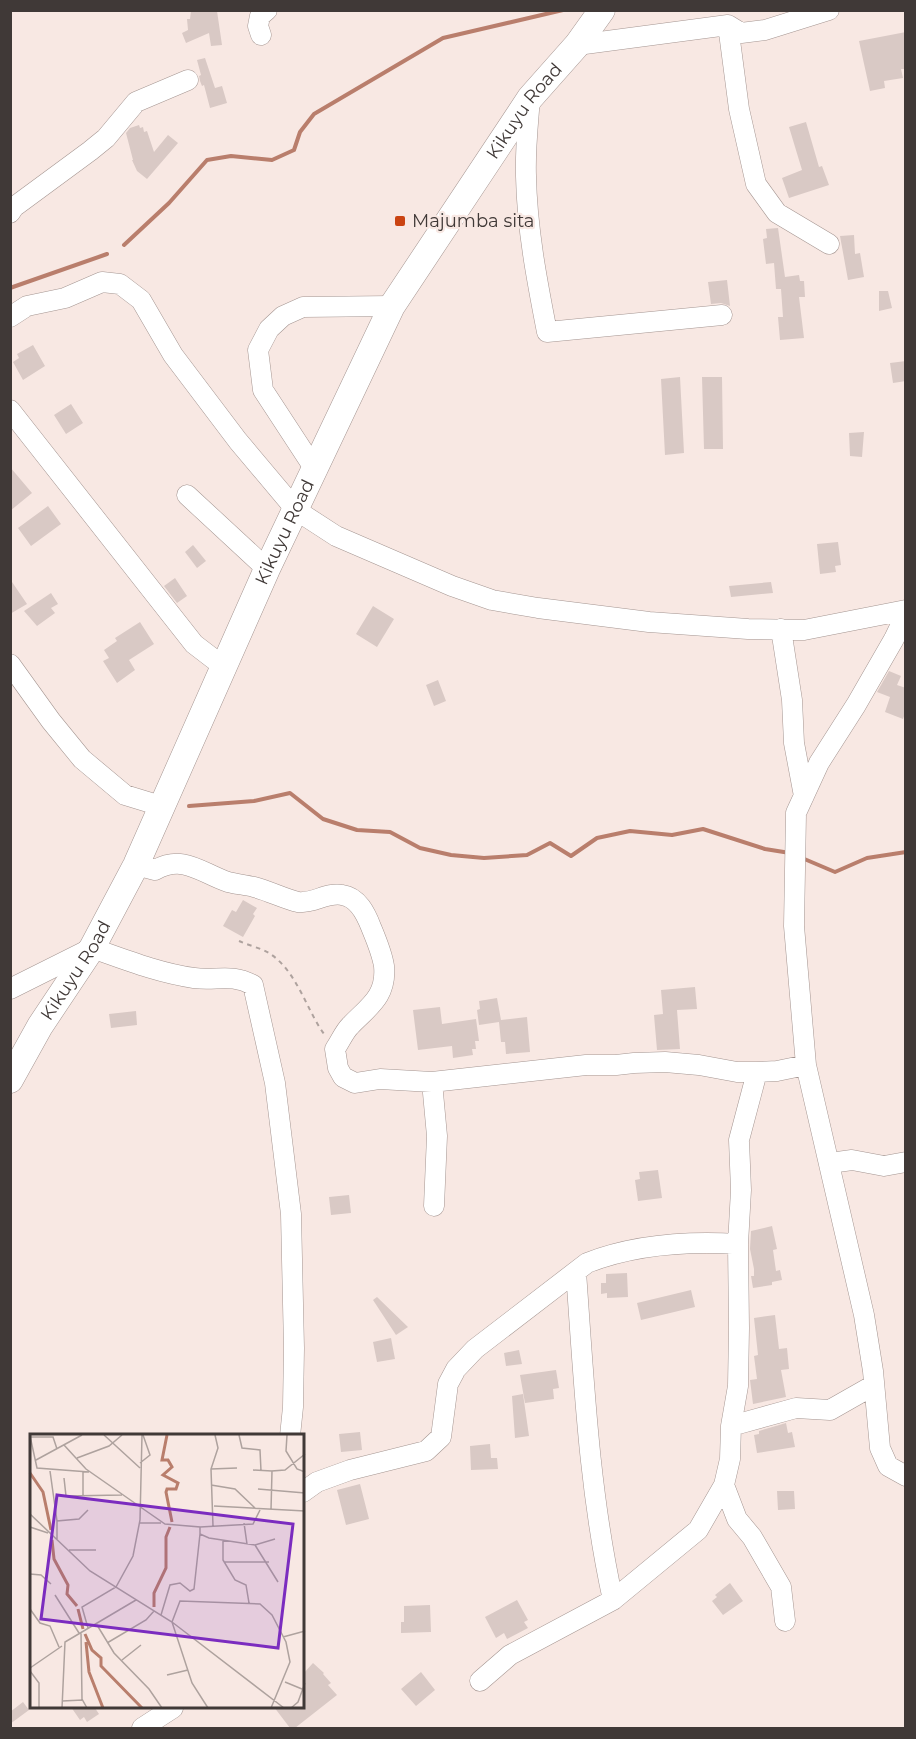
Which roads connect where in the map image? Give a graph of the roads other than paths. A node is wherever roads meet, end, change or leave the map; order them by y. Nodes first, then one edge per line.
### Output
1 (267, 10) edge
2 (602, 10) edge
3 (829, 10) edge
4 (728, 25) junction
5 (261, 35) dead end
6 (577, 45) junction
7 (188, 80) dead end
8 (530, 98) junction
9 (10, 213) edge
10 (829, 244) dead end
11 (392, 306) junction
12 (722, 315) dead end
13 (10, 317) edge
14 (10, 410) edge
15 (314, 468) junction
16 (187, 495) dead end
17 (296, 510) junction
18 (267, 569) junction
19 (905, 611) edge
20 (781, 629) junction
21 (10, 664) edge
22 (224, 667) junction
23 (804, 796) junction
24 (161, 806) junction
25 (136, 865) junction
26 (92, 948) junction
27 (10, 989) edge
28 (806, 1065) junction
29 (757, 1072) junction
30 (10, 1080) edge
31 (432, 1082) junction
32 (906, 1161) edge
33 (830, 1163) junction
34 (434, 1206) dead end
35 (738, 1244) junction
36 (576, 1272) junction
37 (874, 1384) junction
38 (730, 1426) junction
39 (290, 1434) edge
40 (906, 1476) edge
41 (724, 1485) junction
42 (304, 1491) edge
43 (613, 1600) junction
44 (785, 1621) dead end
45 (480, 1681) dead end
46 (170, 1709) edge
47 (142, 1728) edge

1 - 5 street
2 - 6 main road, Kikuyu Road
3 - 4 street
4 - 6 street
4 - 10 street
6 - 8 main road, Kikuyu Road
7 - 9 street
8 - 11 main road, Kikuyu Road
8 - 12 street
11 - 15 main road, Kikuyu Road
11 - 15 street
13 - 17 street
14 - 22 street
15 - 17 main road, Kikuyu Road
16 - 18 street
17 - 18 main road, Kikuyu Road
17 - 20 street
18 - 22 main road, Kikuyu Road
19 - 20 street
19 - 23 street
20 - 23 street
21 - 24 street
22 - 24 main road, Kikuyu Road
23 - 28 street
24 - 25 main road, Kikuyu Road
25 - 26 main road, Kikuyu Road
25 - 31 street
26 - 27 street
26 - 30 main road, Kikuyu Road
26 - 39 street
28 - 29 street
28 - 33 street
29 - 31 street
29 - 35 street
31 - 34 street
32 - 33 street
33 - 37 street
35 - 36 street
35 - 38 street
36 - 42 street
36 - 43 street
37 - 38 street
37 - 40 street
38 - 41 street
41 - 43 street
41 - 44 street
43 - 45 street
46 - 47 street

